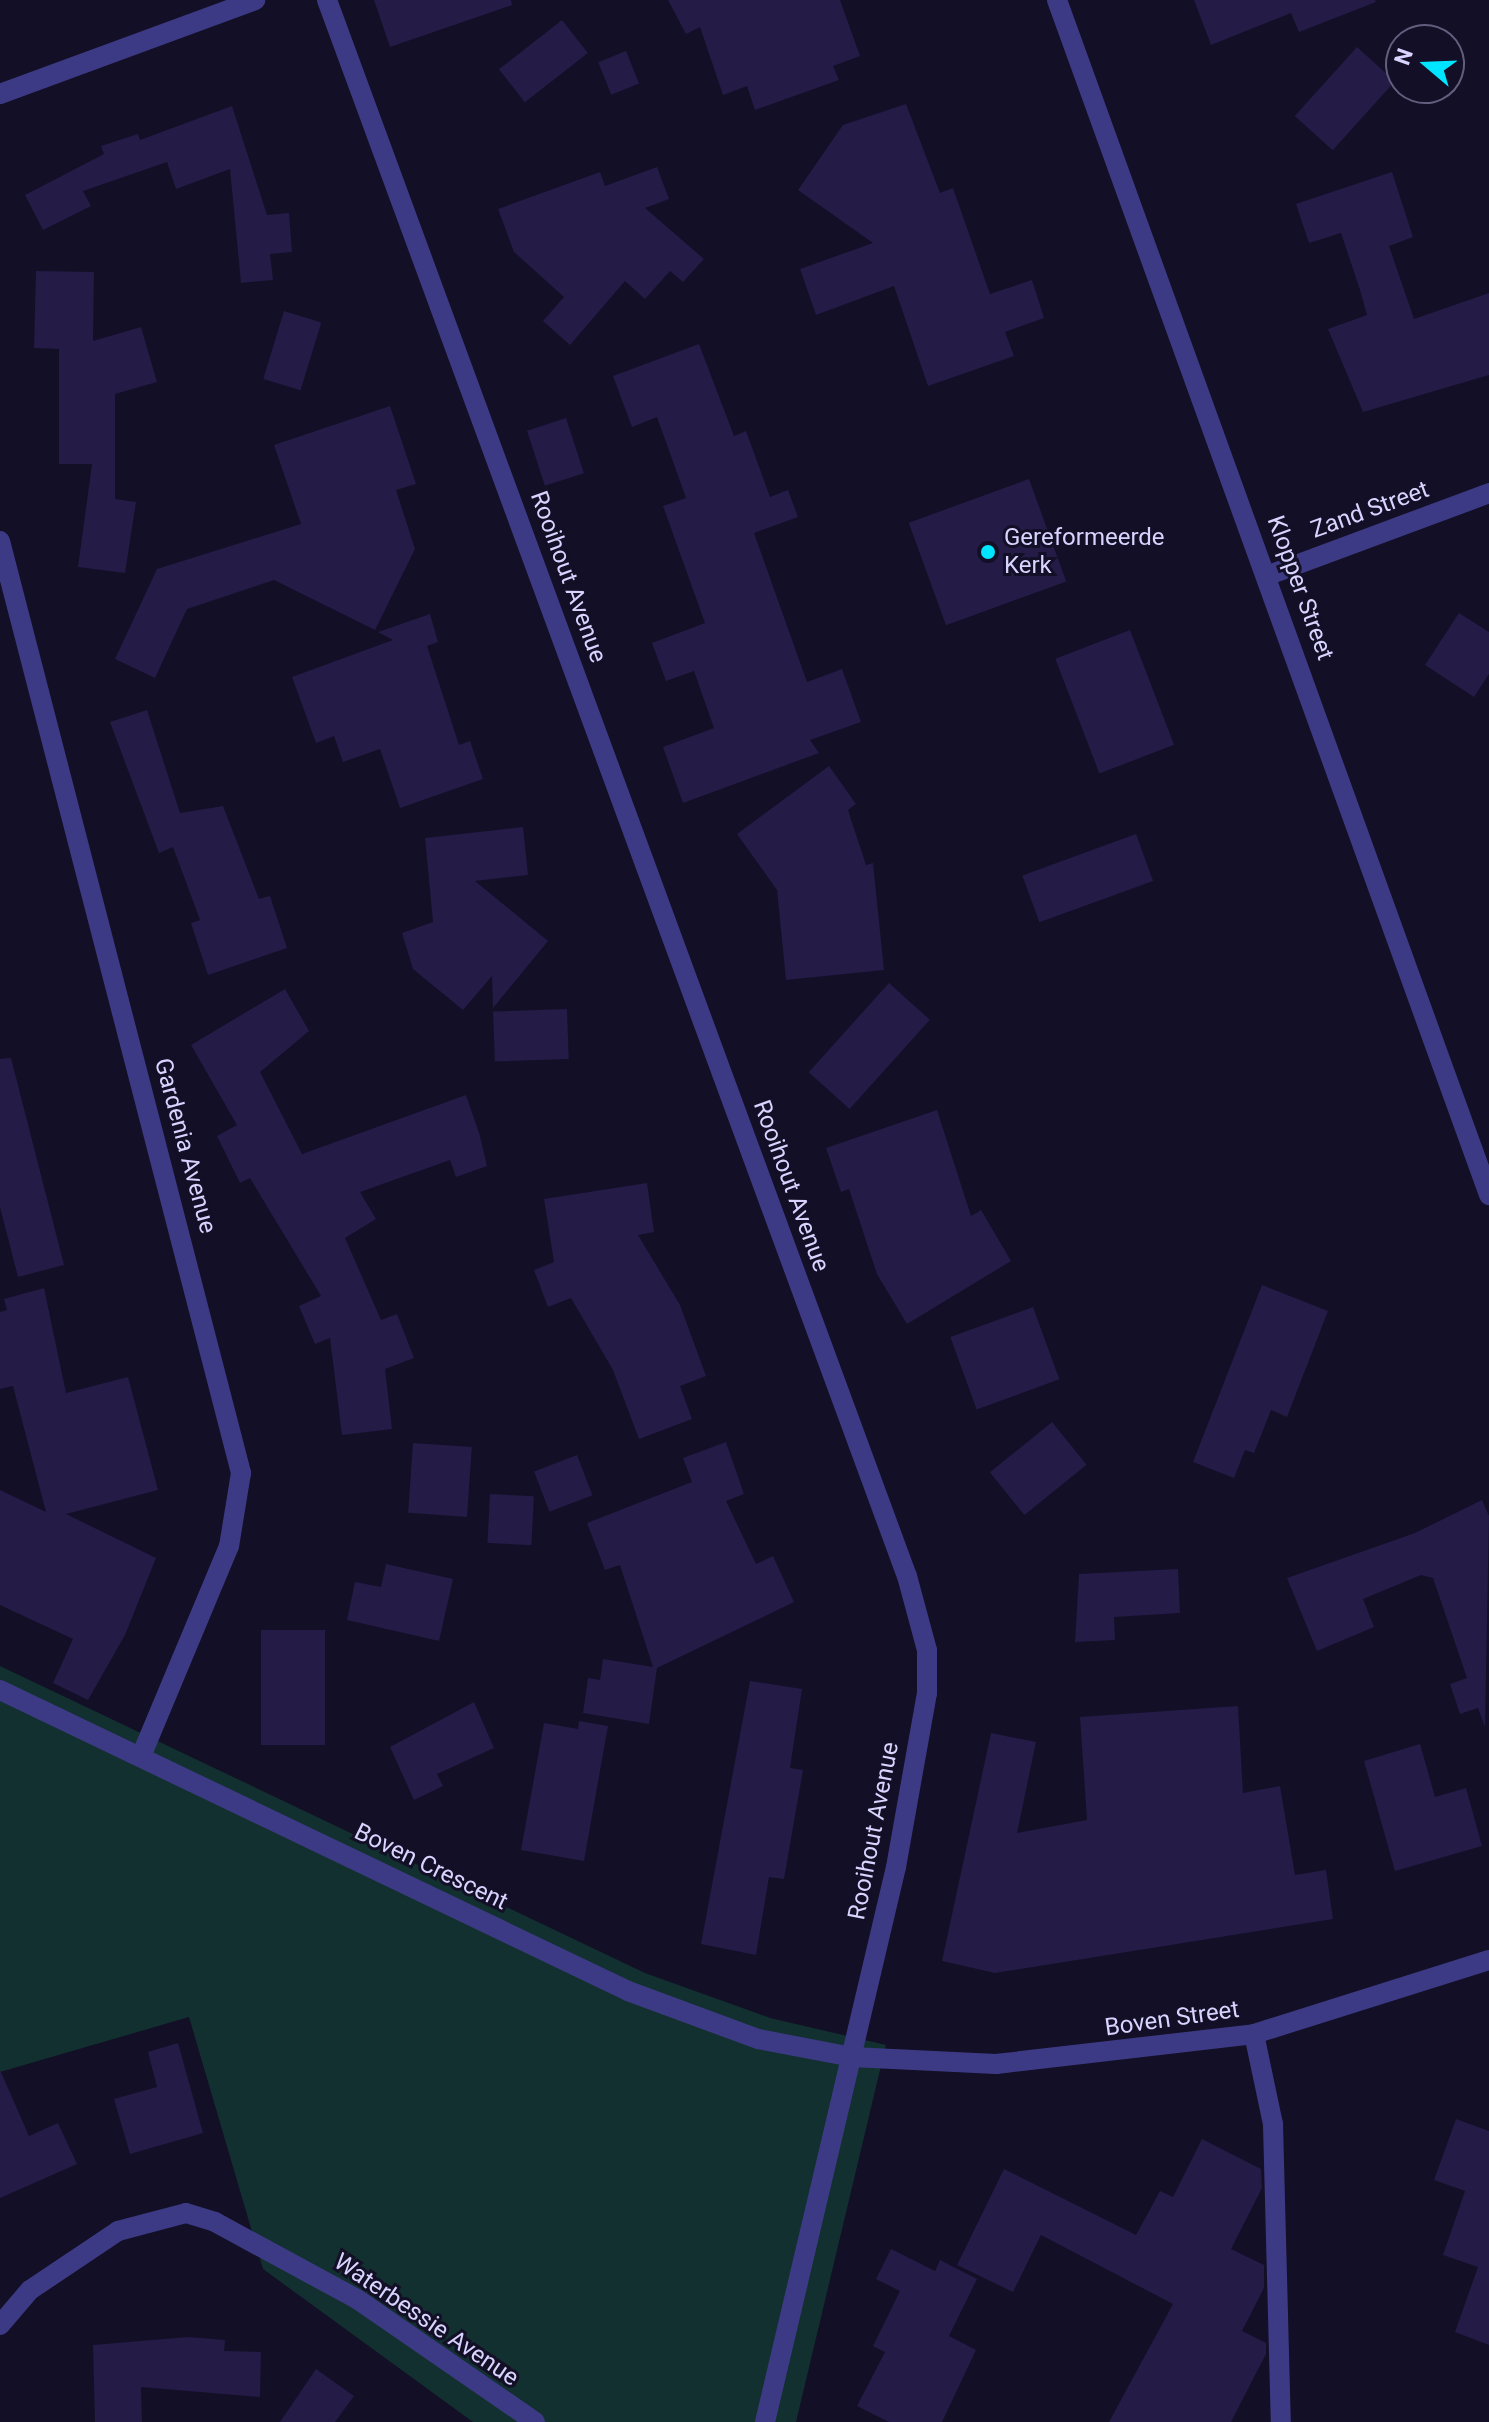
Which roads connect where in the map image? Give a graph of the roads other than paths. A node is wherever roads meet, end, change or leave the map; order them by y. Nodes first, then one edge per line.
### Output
1 (255, 0) edge
2 (327, 0) edge
3 (1057, 0) edge
4 (0, 94) edge
5 (1489, 493) edge
6 (0, 541) edge
7 (1269, 575) junction
8 (1489, 1195) edge
9 (0, 1690) edge
10 (141, 1756) junction
11 (1489, 1960) edge
12 (1254, 2034) junction
13 (852, 2057) junction
14 (0, 2325) edge
15 (535, 2422) edge
16 (765, 2422) edge
17 (1281, 2422) edge

1 - 4 street
2 - 13 street, Rooihout Avenue
3 - 7 street, Klopper Street
5 - 7 street, Zand Street
6 - 10 street, Gardenia Avenue
7 - 8 street, Klopper Street
9 - 10 street, Boven Crescent
10 - 13 street, Boven Crescent
11 - 12 street, Boven Street
12 - 13 street, Boven Street
12 - 17 street
13 - 16 street, Rooihout Avenue
14 - 15 street, Waterbessie Avenue

